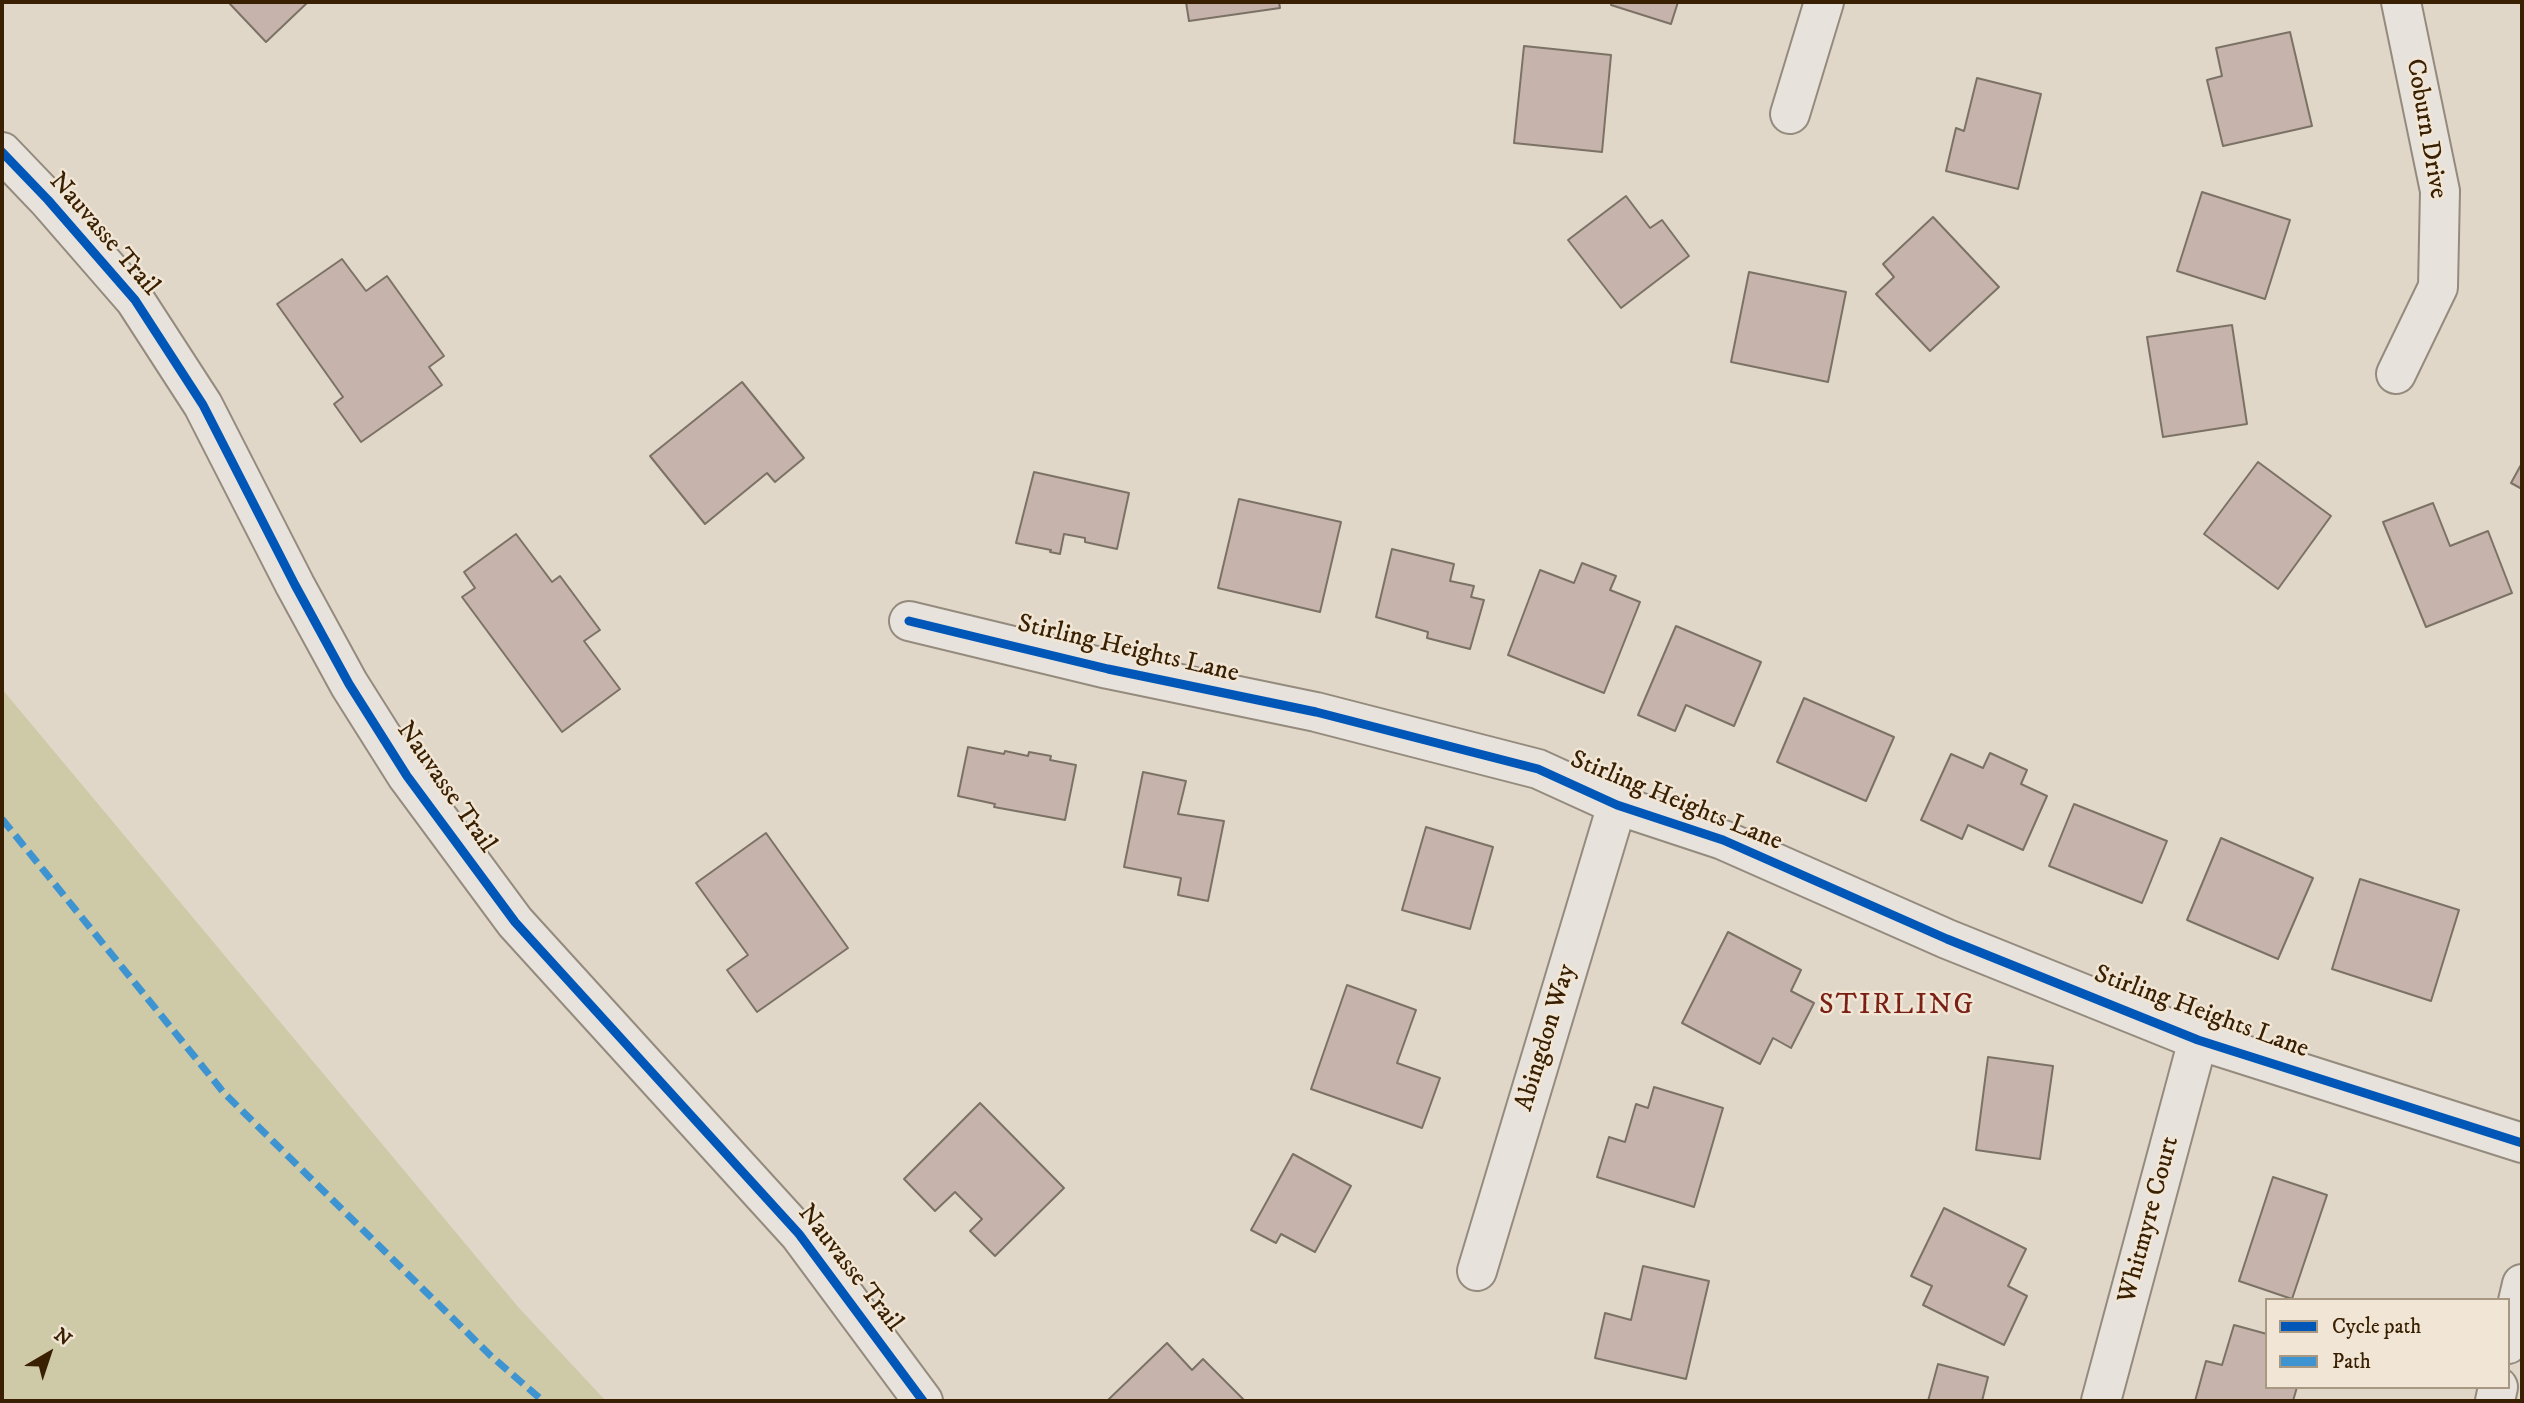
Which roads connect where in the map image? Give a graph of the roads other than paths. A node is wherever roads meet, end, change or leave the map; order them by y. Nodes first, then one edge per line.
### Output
1 (1824, 2) edge
2 (2401, 2) edge
3 (1790, 114) dead end
4 (2, 152) edge
5 (2396, 374) dead end
6 (909, 621) dead end
7 (1617, 805) junction
8 (2198, 1040) junction
9 (2522, 1143) edge
10 (1477, 1271) dead end
11 (2522, 1284) edge
12 (2510, 1335) edge
13 (923, 1401) edge
14 (2101, 1401) edge

1 - 3 street
2 - 5 street, Coburn Drive
4 - 13 street, Nauvasse Trail
6 - 7 street, Stirling Heights Lane
7 - 8 street, Stirling Heights Lane
7 - 10 street, Abingdon Way
8 - 9 street, Stirling Heights Lane
8 - 14 street, Whitmyre Court
11 - 12 street

